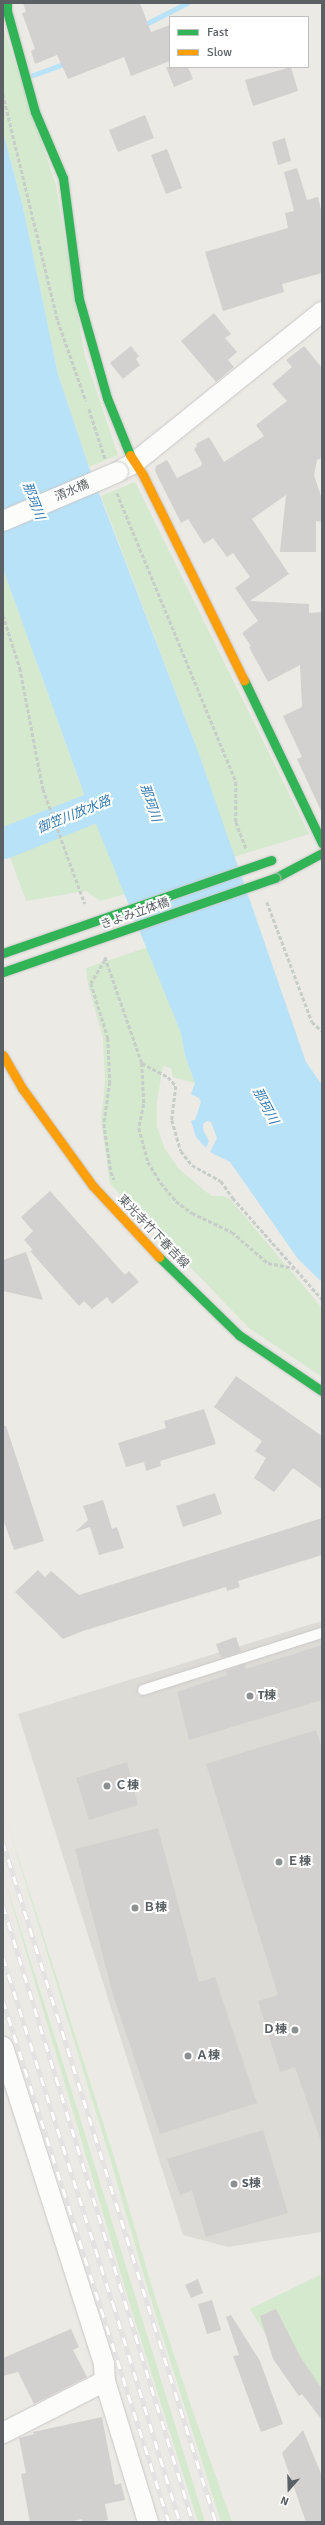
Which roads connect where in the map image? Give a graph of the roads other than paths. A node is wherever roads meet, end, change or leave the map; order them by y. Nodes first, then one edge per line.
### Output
1 (7, 3) edge
2 (322, 312) edge
3 (119, 471) junction
4 (3, 521) edge
5 (322, 843) edge
6 (322, 852) edge
7 (293, 856) dead end
8 (275, 860) dead end
9 (3, 953) edge
10 (3, 972) edge
11 (3, 1055) edge
12 (322, 1391) edge
13 (322, 1633) edge
14 (143, 1690) dead end
15 (3, 2047) edge
16 (104, 2381) junction
17 (3, 2433) edge
18 (148, 2522) edge

1 - 3 street
2 - 3 street, 清水橋
3 - 4 street, 清水橋, bridge
3 - 5 street
6 - 7 street
6 - 10 street, きよみ立体橋, bridge
8 - 9 street, きよみ立体橋, bridge
11 - 12 street, 東光寺竹下春吉線
13 - 14 lane
15 - 16 street
16 - 17 street
16 - 18 street

